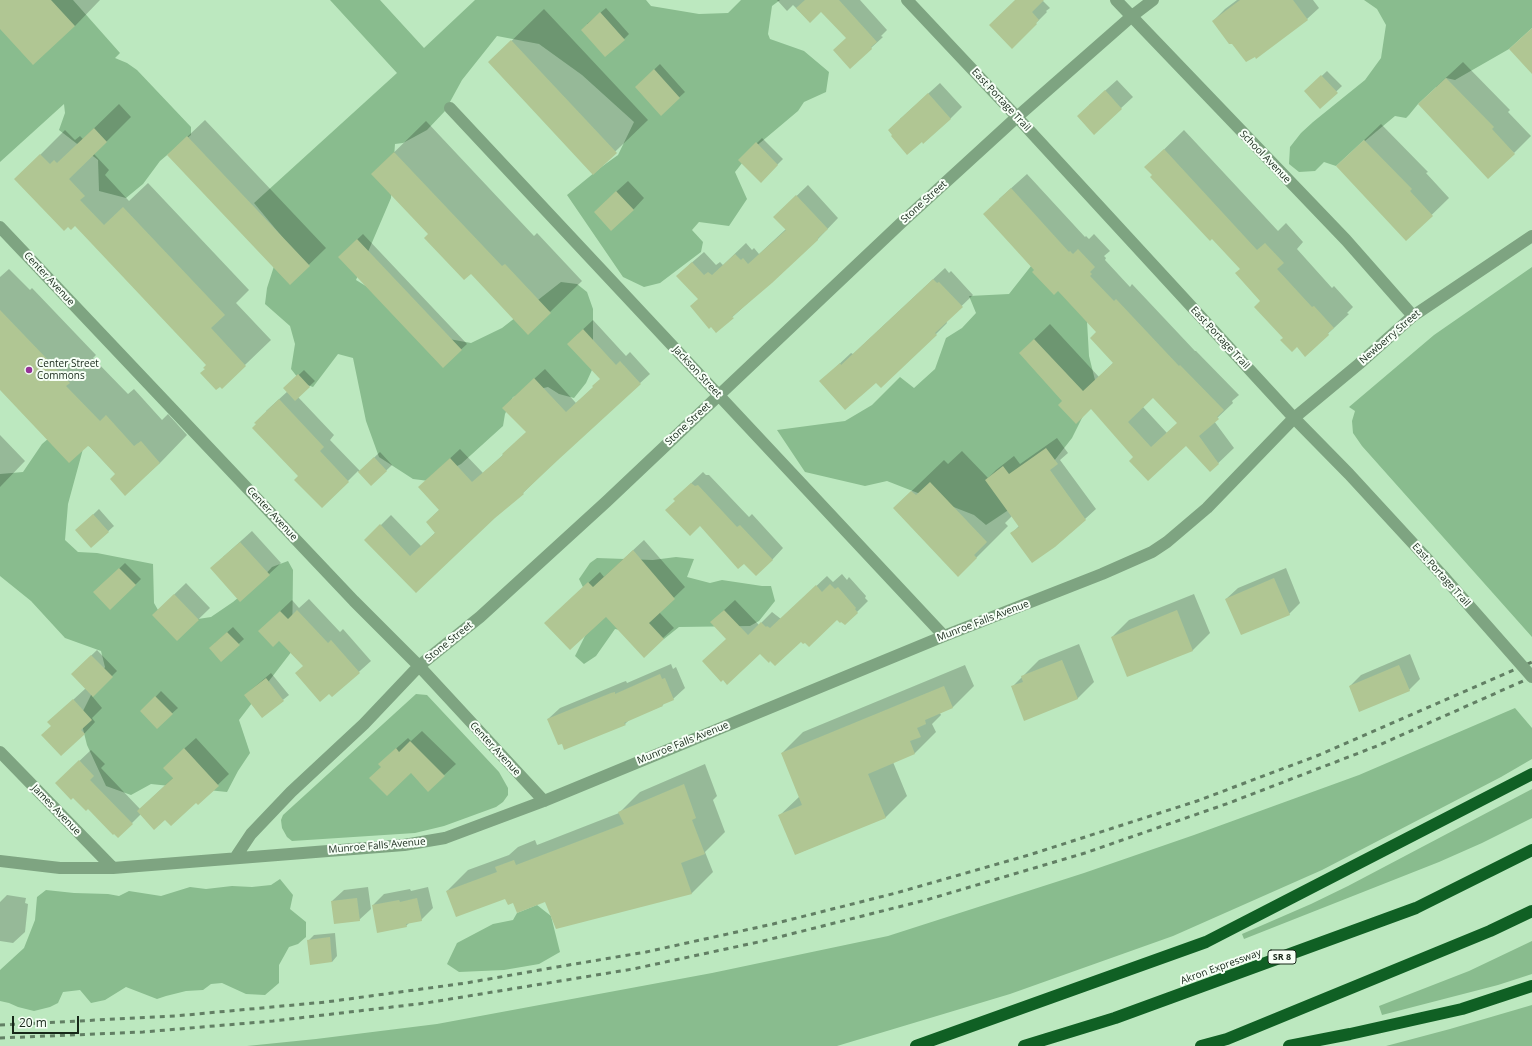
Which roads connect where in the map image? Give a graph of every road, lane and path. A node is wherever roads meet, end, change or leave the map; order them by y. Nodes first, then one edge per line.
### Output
1 (907, 0) edge
2 (1116, 0) edge
3 (1153, 0) edge
4 (1132, 16) junction
5 (450, 108) dead end
6 (1017, 117) junction
7 (0, 227) edge
8 (1532, 236) edge
9 (1412, 316) junction
10 (719, 395) junction
11 (1294, 418) junction
12 (944, 636) junction
13 (419, 666) junction
14 (1532, 677) edge
15 (0, 752) edge
16 (1532, 774) edge
17 (544, 801) junction
18 (1532, 850) edge
19 (235, 858) junction
20 (0, 861) edge
21 (113, 868) junction
22 (1532, 911) edge
23 (1532, 986) edge
24 (916, 1046) edge
25 (1024, 1046) edge
26 (1201, 1046) edge
27 (1289, 1046) edge

1 - 6 street, East Portage Trail
2 - 4 street, School Avenue
3 - 4 street, Stone Street
4 - 6 street, Stone Street
4 - 9 street, School Avenue
5 - 10 street, Jackson Street
6 - 10 street, Stone Street
6 - 11 street, East Portage Trail
7 - 13 street, Center Avenue
8 - 9 street, Newberry Street
9 - 11 street, Newberry Street
10 - 12 street, Jackson Street
10 - 13 street, Stone Street
11 - 12 street, Munroe Falls Avenue
11 - 14 street, East Portage Trail, bridge
12 - 17 street, Munroe Falls Avenue
13 - 17 street, Center Avenue
13 - 19 street, Stone Street
15 - 21 street, James Avenue
16 - 24 highway
17 - 19 street, Munroe Falls Avenue
18 - 25 highway, Akron Expressway / SR 8
19 - 21 street, Munroe Falls Avenue
20 - 21 street, Munroe Falls Avenue
22 - 26 highway
23 - 27 highway

